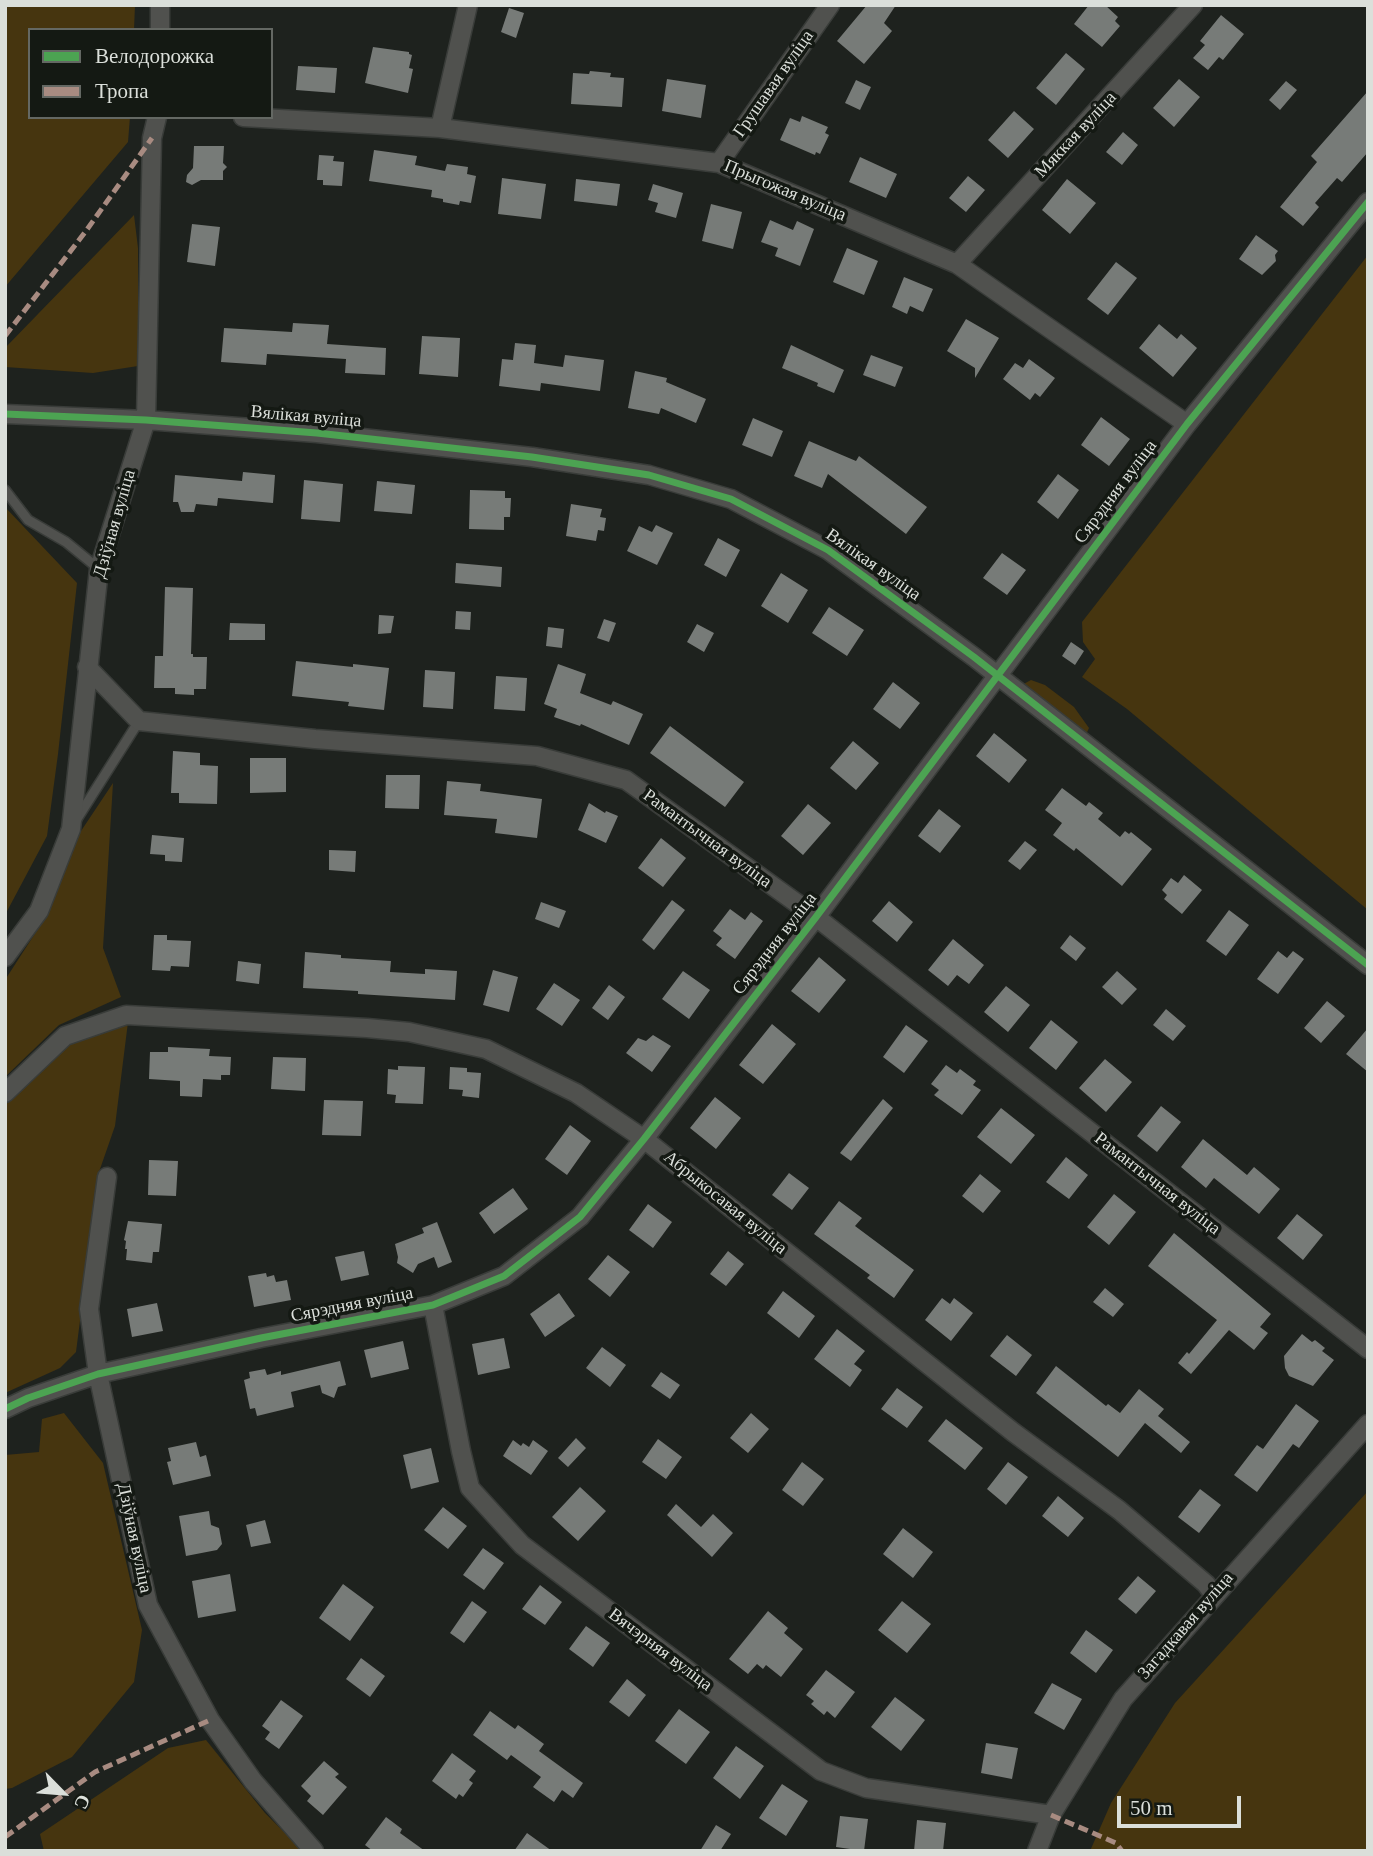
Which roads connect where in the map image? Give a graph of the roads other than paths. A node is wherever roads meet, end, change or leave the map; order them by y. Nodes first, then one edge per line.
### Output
1 (160, 5) edge
2 (468, 5) edge
3 (830, 5) edge
4 (1193, 5) edge
5 (160, 28) edge
6 (157, 119) edge
7 (273, 119) edge
8 (440, 128) junction
9 (719, 163) junction
10 (1368, 202) edge
11 (957, 264) junction
12 (5, 414) edge
13 (146, 420) junction
14 (1186, 424) junction
15 (5, 490) edge
16 (99, 569) junction
17 (88, 667) junction
18 (996, 677) junction
19 (139, 721) junction
20 (71, 830) junction
21 (816, 917) junction
22 (5, 957) edge
23 (1368, 965) edge
24 (5, 1093) edge
25 (644, 1139) junction
26 (107, 1177) dead end
27 (433, 1305) junction
28 (1368, 1349) edge
29 (99, 1374) junction
30 (5, 1409) edge
31 (1368, 1424) edge
32 (1214, 1595) junction
33 (1051, 1815) junction
34 (314, 1851) edge
35 (1037, 1851) edge

1 - 5 street
2 - 8 street
3 - 9 street, Грушавая вуліца
4 - 11 street, Мяккая вуліца
6 - 13 street, Дзіўная вуліца
7 - 8 street, Прыгожая вуліца
8 - 9 street, Прыгожая вуліца
9 - 11 street, Прыгожая вуліца
10 - 14 street, Сярэдняя вуліца
11 - 14 street, Прыгожая вуліца
12 - 13 street, Вялікая вуліца
13 - 16 street, Дзіўная вуліца
13 - 18 street, Вялікая вуліца
14 - 18 street, Сярэдняя вуліца
15 - 16 lane
16 - 17 street, Дзіўная вуліца
17 - 19 street
17 - 20 street, Дзіўная вуліца
18 - 21 street, Сярэдняя вуліца
18 - 23 street, Вялікая вуліца
19 - 20 lane
19 - 21 street, Рамантычная вуліца
20 - 22 street, Дзіўная вуліца
21 - 25 street, Сярэдняя вуліца
21 - 28 street, Рамантычная вуліца
24 - 25 street, Абрыкосавая вуліца
25 - 27 street, Сярэдняя вуліца
25 - 32 street, Абрыкосавая вуліца
26 - 29 street, Дзіўная вуліца
27 - 29 street, Сярэдняя вуліца
27 - 33 street, Вячэрняя вуліца
29 - 30 street, Сярэдняя вуліца
29 - 34 street, Дзіўная вуліца
31 - 32 street, Загадкавая вуліца
32 - 33 street, Загадкавая вуліца
33 - 35 street, Загадкавая вуліца

